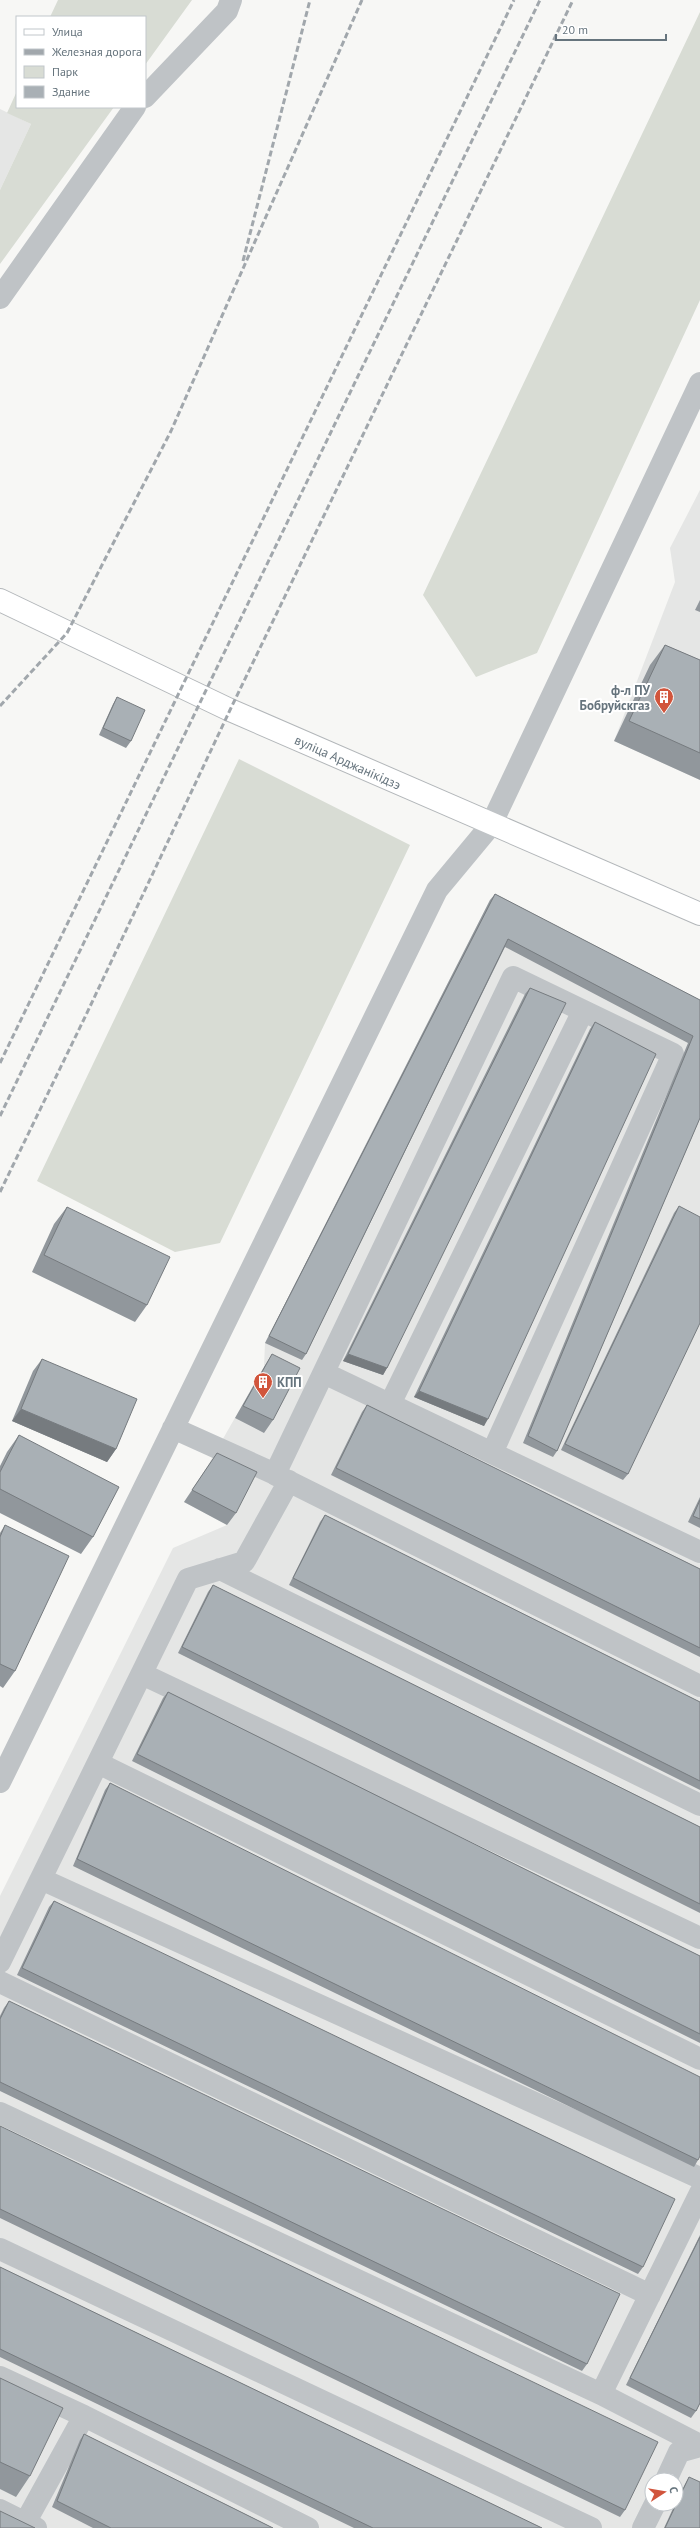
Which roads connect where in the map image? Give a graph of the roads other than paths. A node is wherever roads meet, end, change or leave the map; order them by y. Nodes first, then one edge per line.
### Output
1 (231, 0) edge
2 (146, 96) edge
3 (134, 108) edge
4 (0, 298) edge
5 (700, 383) edge
6 (0, 600) edge
7 (491, 825) junction
8 (700, 914) edge
9 (583, 1011) junction
10 (324, 1373) junction
11 (390, 1404) junction
12 (173, 1428) junction
13 (492, 1453) junction
14 (282, 1478) junction
15 (700, 1552) edge
16 (220, 1569) junction
17 (142, 1674) junction
18 (700, 1686) edge
19 (98, 1763) junction
20 (0, 1782) edge
21 (700, 1805) edge
22 (41, 1879) junction
23 (700, 1938) edge
24 (0, 1962) edge
25 (0, 1982) edge
26 (700, 2059) edge
27 (0, 2113) edge
28 (700, 2178) edge
29 (700, 2193) edge
30 (0, 2250) edge
31 (650, 2295) junction
32 (0, 2377) edge
33 (601, 2394) junction
34 (84, 2416) junction
35 (700, 2446) edge
36 (670, 2472) edge
37 (0, 2510) edge
38 (651, 2512) edge
39 (30, 2525) edge
40 (308, 2528) edge
41 (591, 2528) edge
42 (644, 2528) edge

1 - 2 lane
3 - 4 lane
5 - 7 lane
6 - 7 main road, вуліца Арджанікідзэ
7 - 8 main road, вуліца Арджанікідзэ
7 - 12 lane
9 - 10 lane
9 - 11 lane
9 - 13 lane
10 - 11 lane
10 - 14 lane
11 - 13 lane
12 - 14 lane
12 - 20 lane
13 - 15 lane
14 - 16 lane
14 - 18 lane
16 - 17 lane
16 - 21 lane
17 - 19 lane
17 - 23 lane
19 - 22 lane
19 - 26 lane
22 - 24 lane
22 - 28 lane
25 - 31 lane
27 - 33 lane
29 - 31 lane
30 - 41 lane
31 - 33 lane
32 - 34 lane
33 - 35 lane
34 - 39 lane
34 - 40 lane
35 - 36 lane
37 - 39 lane
38 - 42 lane

